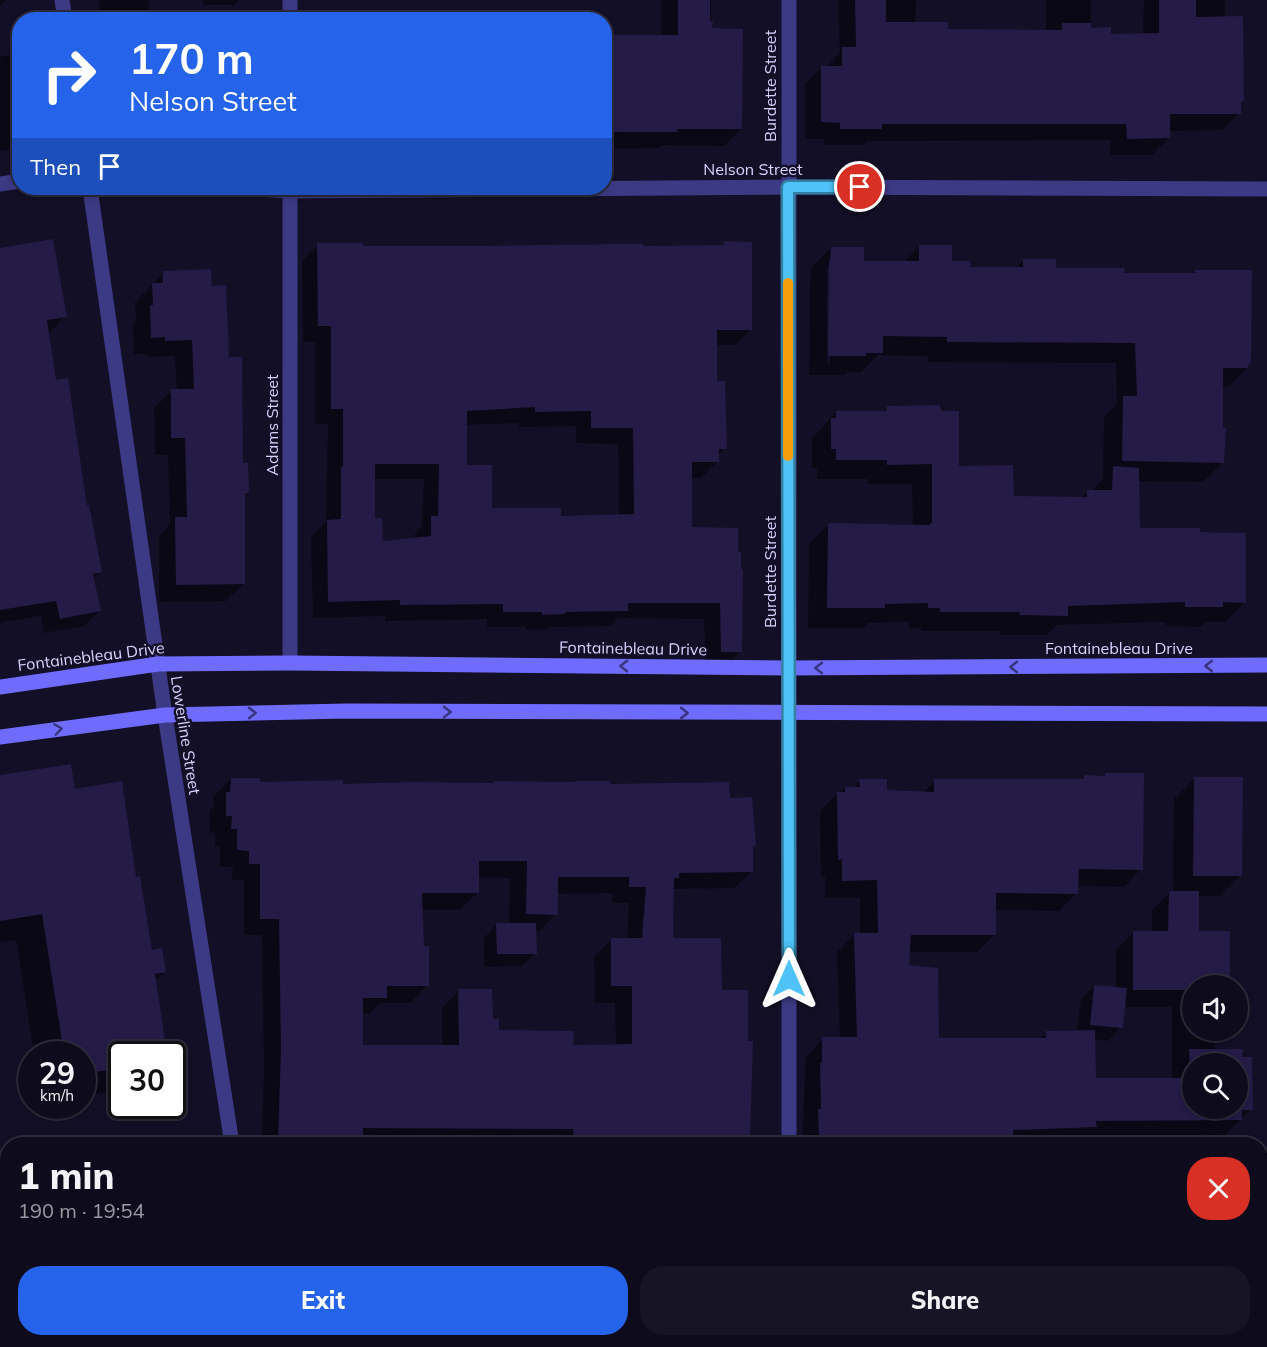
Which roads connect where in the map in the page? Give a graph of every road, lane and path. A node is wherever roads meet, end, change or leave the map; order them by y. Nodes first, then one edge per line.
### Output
1 (789, 0) edge
2 (788, 187) junction
3 (612, 188) edge
4 (1267, 189) edge
5 (91, 195) edge
6 (290, 195) edge
7 (290, 663) junction
8 (158, 664) junction
9 (1267, 665) edge
10 (788, 668) junction
11 (0, 687) edge
12 (788, 713) junction
13 (1267, 714) edge
14 (165, 715) junction
15 (0, 737) edge
16 (231, 1137) edge
17 (789, 1137) edge

1 - 2 street, Burdette Street
2 - 3 street, Nelson Street
2 - 4 street, Nelson Street
2 - 10 street, Burdette Street
5 - 8 street, Lowerline Street
6 - 7 street, Adams Street
7 - 8 street, Fontainebleau Drive
10 -> 7 street, Fontainebleau Drive
8 - 11 street, Fontainebleau Drive
8 - 14 street, Lowerline Street
9 -> 10 street, Fontainebleau Drive
10 - 12 street, Burdette Street
12 - 13 street
14 -> 12 street
12 - 17 street, Burdette Street
15 -> 14 street
14 - 16 street, Lowerline Street

